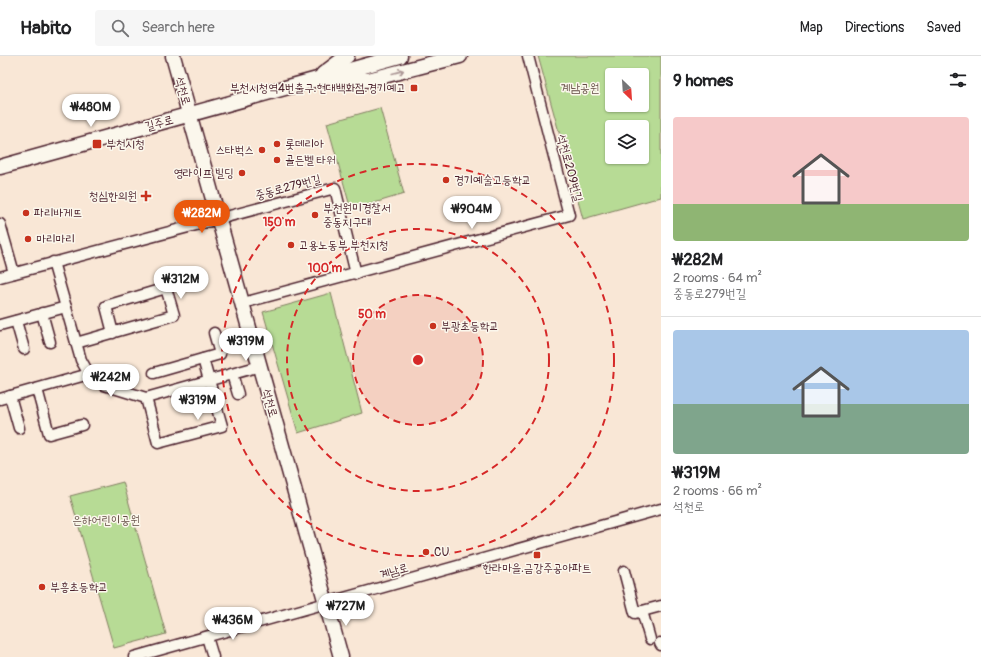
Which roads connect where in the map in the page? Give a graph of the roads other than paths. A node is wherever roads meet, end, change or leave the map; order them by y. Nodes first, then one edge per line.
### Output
1 (173, 56) edge
2 (347, 56) edge
3 (460, 56) edge
4 (528, 56) edge
5 (393, 58) edge
6 (318, 78) junction
7 (190, 114) junction
8 (0, 167) edge
9 (219, 218) junction
10 (0, 224) edge
11 (53, 262) junction
12 (14, 273) junction
13 (356, 274) junction
14 (0, 277) edge
15 (243, 303) junction
16 (66, 307) junction
17 (42, 313) junction
18 (16, 321) junction
19 (0, 325) edge
20 (113, 333) junction
21 (214, 333) dead end
22 (50, 342) dead end
23 (76, 343) junction
24 (24, 349) dead end
25 (203, 359) junction
26 (260, 366) junction
27 (154, 373) dead end
28 (90, 374) junction
29 (232, 374) junction
30 (209, 380) junction
31 (37, 389) junction
32 (238, 394) dead end
33 (10, 396) junction
34 (146, 398) junction
35 (0, 399) edge
36 (82, 426) dead end
37 (18, 428) dead end
38 (661, 509) edge
39 (624, 571) dead end
40 (326, 603) junction
41 (661, 606) edge
42 (642, 611) junction
43 (208, 636) junction
44 (650, 639) dead end
45 (134, 657) edge
46 (213, 657) edge
47 (341, 657) edge

1 - 7 street, 석천로
2 - 6 street, 길주로
6 -> 3 street, 길주로
4 - 13 street, 석천로209번길
5 - 6 street, 길주로
6 - 7 street, 길주로
7 - 8 street, 길주로
7 - 9 street, 석천로
9 - 11 street, 중동로279번길
9 - 13 street, 중동로279번길
9 - 15 street, 석천로
10 - 12 street
11 - 12 street, 중동로279번길
11 - 16 street
12 - 14 street, 중동로279번길
13 - 15 street, 석천로209번길
15 - 26 street, 석천로
16 - 17 street
16 - 23 street
17 - 18 street
17 - 22 street
18 - 19 street
18 - 24 street
20 - 20 street
20 - 23 street
21 - 25 street
23 - 28 street
25 - 27 street
25 - 30 street
26 - 29 street
26 - 40 street, 석천로
28 - 31 street
28 - 34 street
29 - 30 street
29 - 32 street
30 - 34 street
30 - 34 street
31 - 33 street
31 - 36 street
33 - 35 street
33 - 37 street
38 - 40 street, 계남로
39 - 42 street
40 - 43 street, 계남로
40 - 47 street, 석천로
41 - 42 street
42 - 44 street
43 - 45 street, 계남로
43 - 46 street

